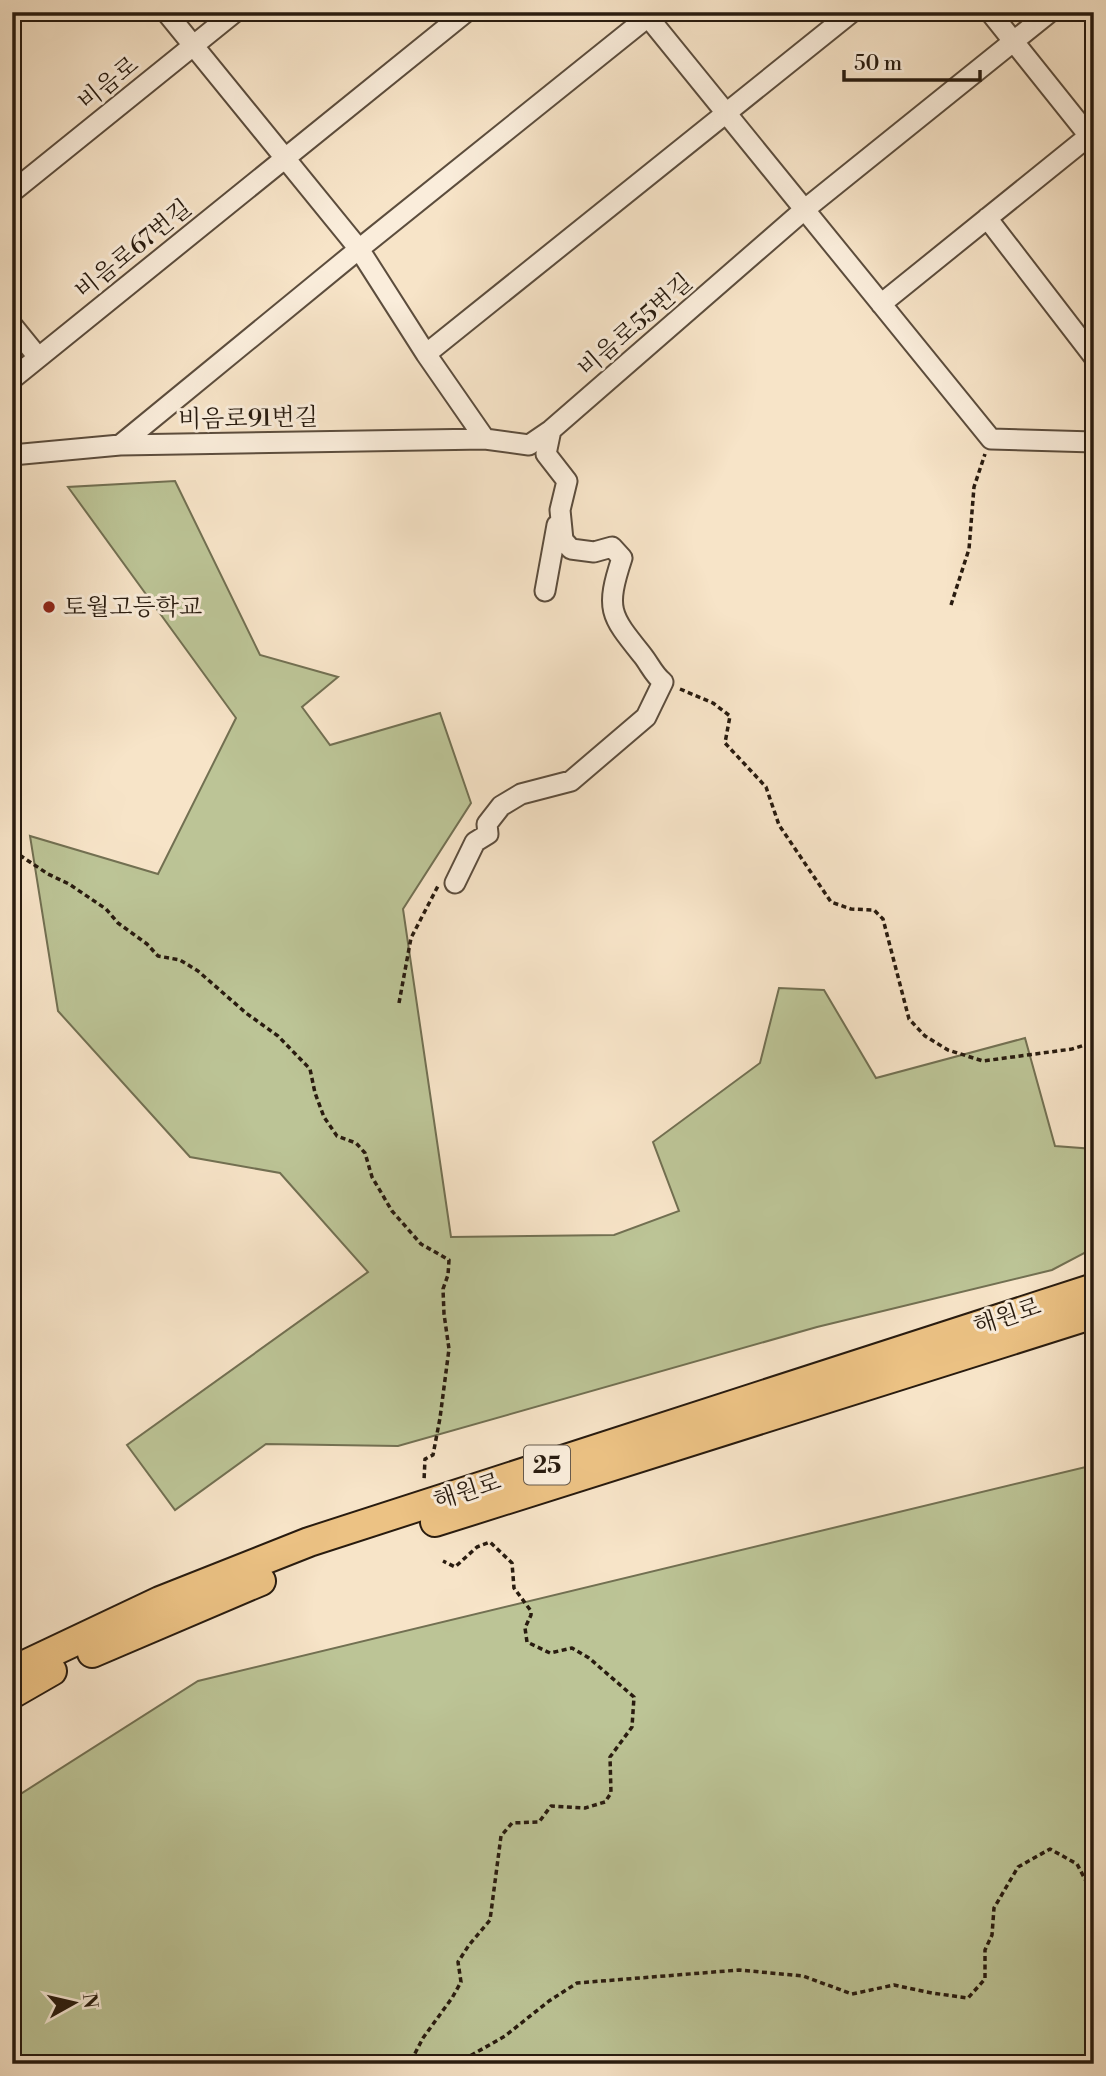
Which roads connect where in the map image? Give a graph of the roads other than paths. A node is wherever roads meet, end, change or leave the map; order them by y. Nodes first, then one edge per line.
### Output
1 (166, 12) edge
2 (235, 12) edge
3 (466, 12) edge
4 (852, 12) edge
5 (990, 12) edge
6 (1050, 12) edge
7 (649, 14) edge
8 (1014, 42) junction
9 (194, 46) junction
10 (726, 113) junction
11 (1092, 137) edge
12 (285, 159) junction
13 (12, 192) edge
14 (804, 210) junction
15 (987, 218) junction
16 (359, 249) junction
17 (881, 304) junction
18 (12, 325) edge
19 (426, 354) junction
20 (38, 357) junction
21 (1094, 357) edge
22 (12, 379) edge
23 (551, 430) junction
24 (485, 439) junction
25 (1094, 442) edge
26 (120, 445) junction
27 (12, 455) edge
28 (560, 510) junction
29 (545, 591) dead end
30 (456, 883) dead end
31 (1094, 1288) edge
32 (1094, 1314) edge
33 (1080, 1324) edge
34 (12, 1671) edge
35 (12, 1694) edge

1 - 9 street
2 - 9 street, 비음로
3 - 12 street
4 - 10 street
5 - 8 street
6 - 8 street, 비음로55번길
7 - 10 street
7 - 16 street
8 - 11 street
8 - 14 street, 비음로55번길
9 - 12 street
9 - 13 street, 비음로
10 - 14 street
10 - 19 street
11 - 15 street
12 - 16 street
12 - 20 street, 비음로67번길
14 - 17 street
14 - 23 street, 비음로55번길
15 - 17 street
15 - 21 street
16 - 19 street
16 - 26 street
17 - 25 street
18 - 20 street
19 - 24 street
20 - 22 street, 비음로67번길
23 - 24 street, 비음로55번길
23 - 28 street
24 - 26 street, 비음로91번길
26 - 27 street, 비음로91번길
28 - 29 street
28 - 30 street
31 - 34 highway, 해원로 / 25
32 - 33 highway, 해원로 / 25
33 - 35 highway, 해원로 / 25

